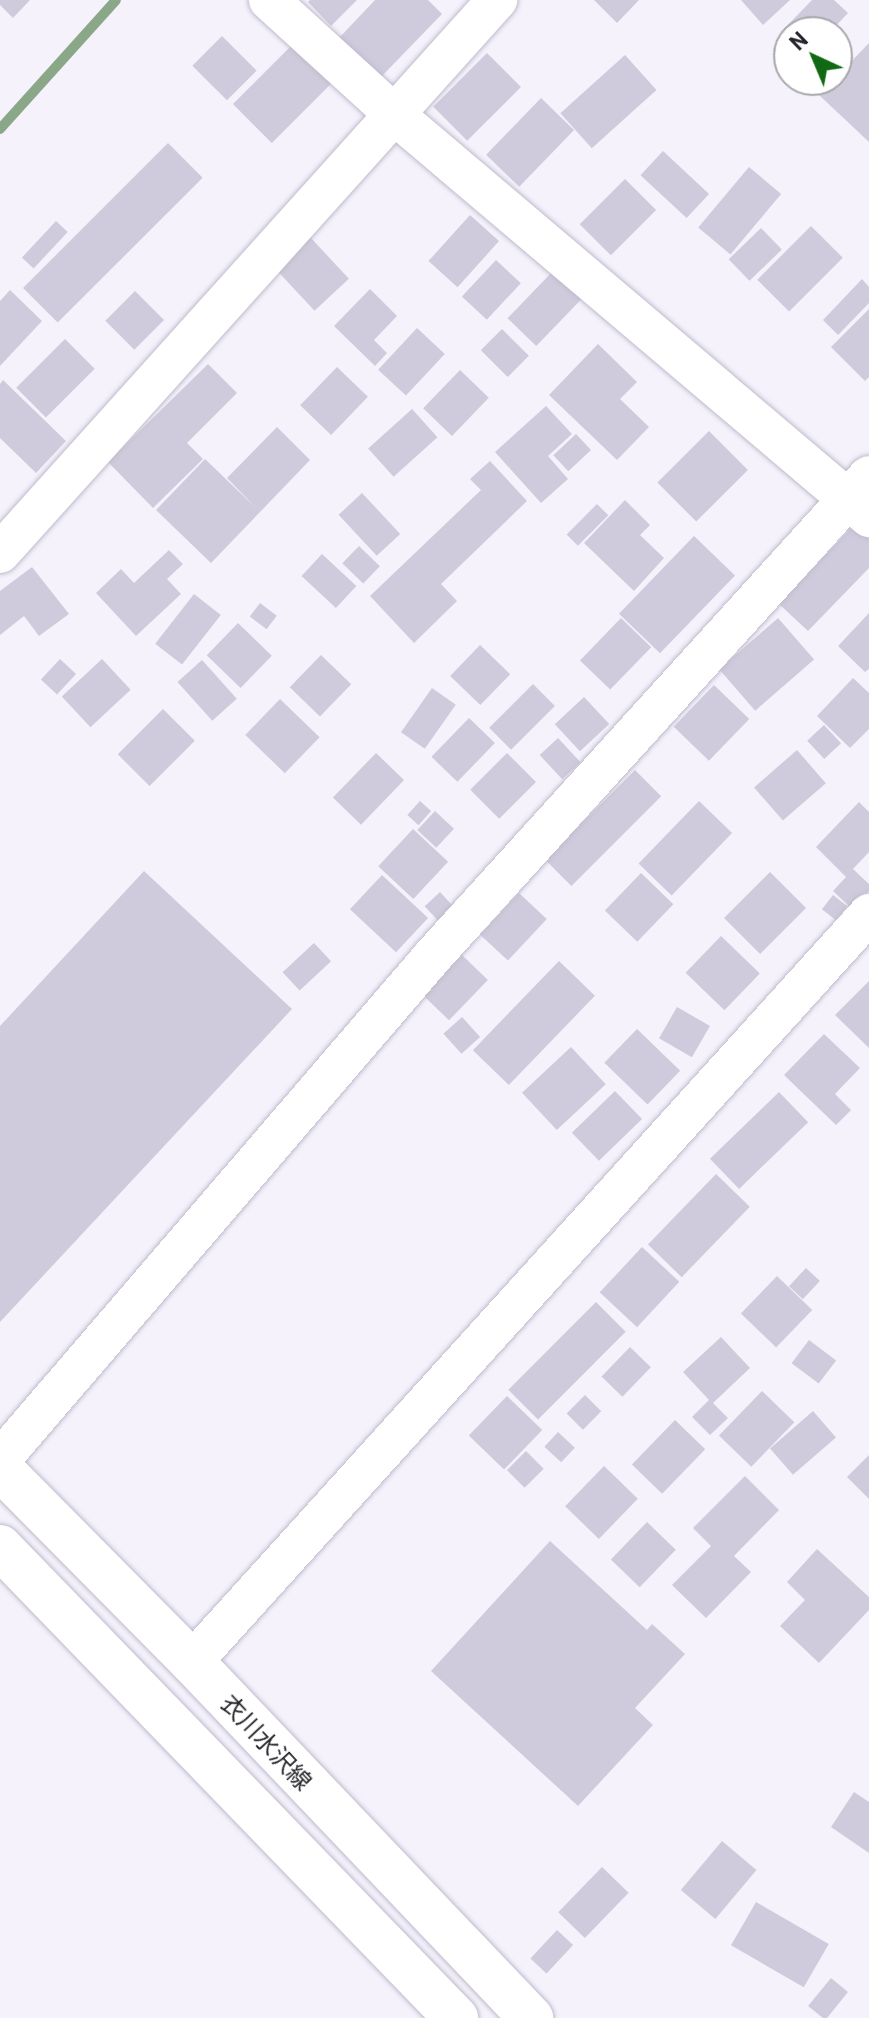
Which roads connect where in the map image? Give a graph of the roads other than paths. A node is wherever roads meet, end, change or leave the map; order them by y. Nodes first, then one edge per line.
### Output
1 (269, 0) edge
2 (497, 0) edge
3 (395, 115) junction
4 (862, 497) edge
5 (0, 553) edge
6 (869, 914) edge
7 (0, 1460) edge
8 (0, 1468) edge
9 (0, 1547) edge
10 (192, 1662) junction
11 (456, 2018) edge
12 (531, 2018) edge

1 - 3 street
2 - 3 street
3 - 4 street
3 - 5 street
4 - 7 street
6 - 10 street
8 - 10 main road, 衣川水沢線
9 - 11 main road
10 - 12 main road, 衣川水沢線

